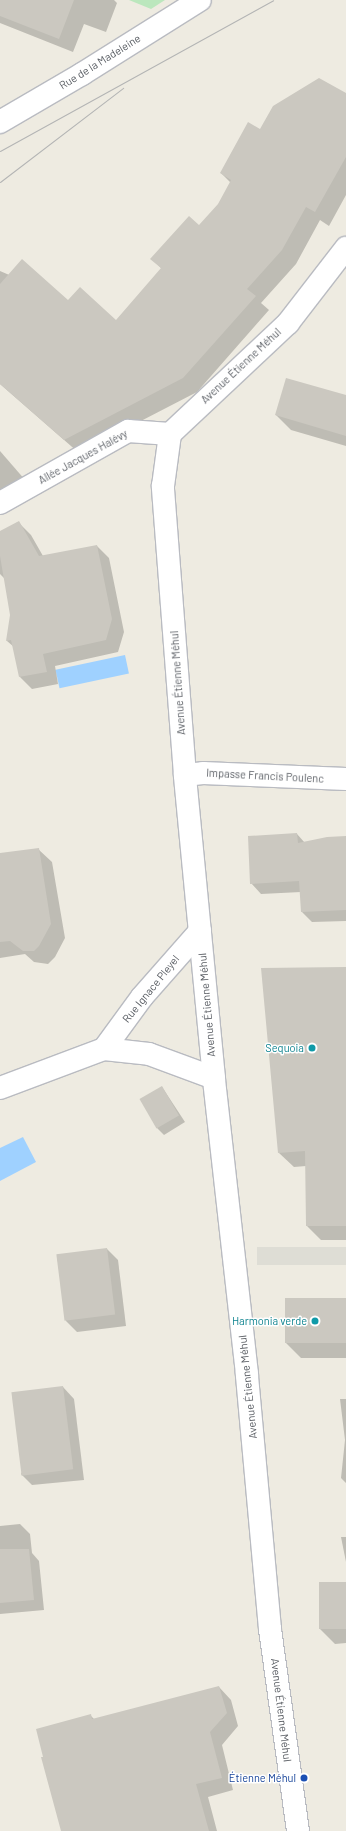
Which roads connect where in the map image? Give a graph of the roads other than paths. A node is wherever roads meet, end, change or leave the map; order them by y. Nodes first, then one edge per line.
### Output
1 (200, 0) edge
2 (0, 122) edge
3 (346, 248) edge
4 (170, 434) junction
5 (0, 503) edge
6 (185, 775) junction
7 (346, 779) edge
8 (200, 931) junction
9 (104, 1049) junction
10 (214, 1078) junction
11 (0, 1088) edge
12 (298, 1831) edge

1 - 2 street, Rue de la Madeleine
3 - 4 street, Avenue Étienne Méhul
4 - 5 street, Allée Jacques Halévy
4 - 6 street, Avenue Étienne Méhul
6 - 7 street, Impasse Francis Poulenc
6 - 8 street, Avenue Étienne Méhul
8 - 9 street, Rue Ignace Pleyel
8 - 10 street, Avenue Étienne Méhul
9 - 10 street
9 - 11 street
10 - 12 street, Avenue Étienne Méhul

